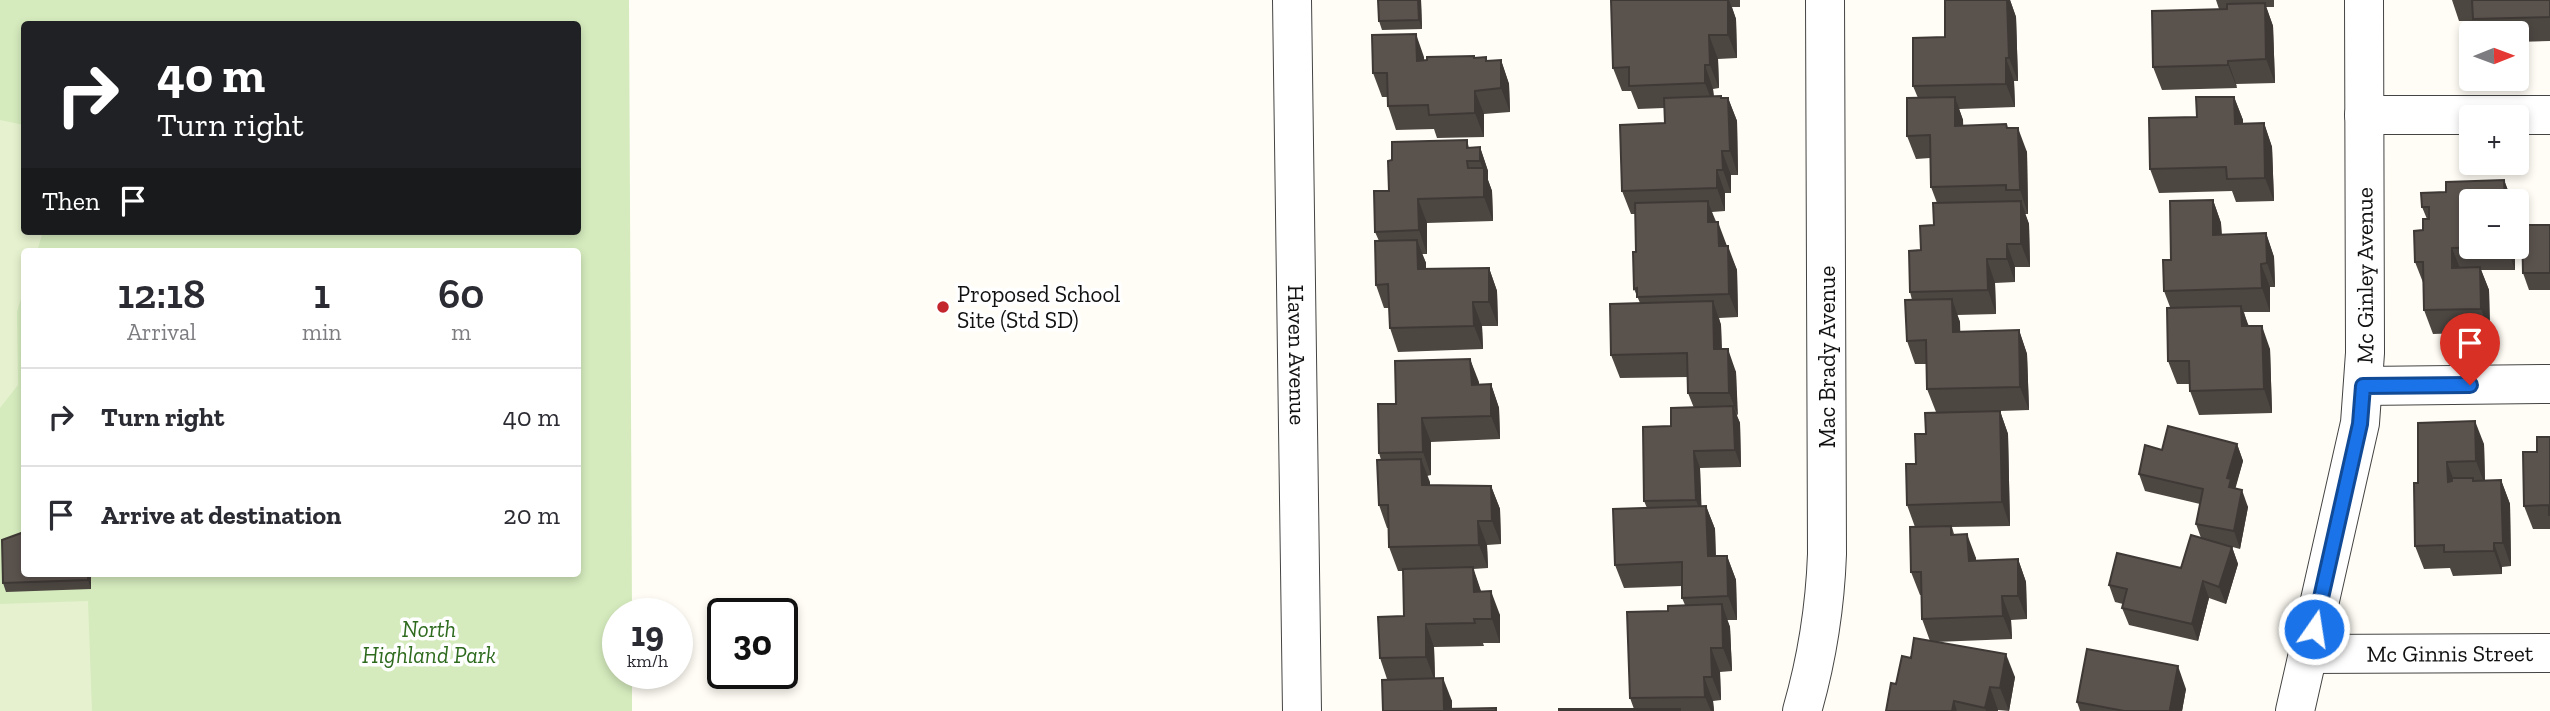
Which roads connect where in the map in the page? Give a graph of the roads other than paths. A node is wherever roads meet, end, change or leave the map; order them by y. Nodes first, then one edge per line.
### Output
1 (1292, 0) edge
2 (1825, 0) edge
3 (2364, 0) edge
4 (2550, 115) edge
5 (2364, 116) junction
6 (2550, 384) edge
7 (2363, 386) junction
8 (2550, 653) edge
9 (2308, 654) junction
10 (1302, 711) edge
11 (1802, 711) edge
12 (2295, 711) edge

1 - 10 street, Haven Avenue
2 - 11 street, Mac Brady Avenue
3 - 5 street, Mc Ginley Avenue
4 - 5 street
5 - 7 street, Mc Ginley Avenue
6 - 7 street
7 - 9 street, Mc Ginley Avenue
8 - 9 street, Mc Ginnis Street
9 - 12 street, Mc Ginley Avenue

